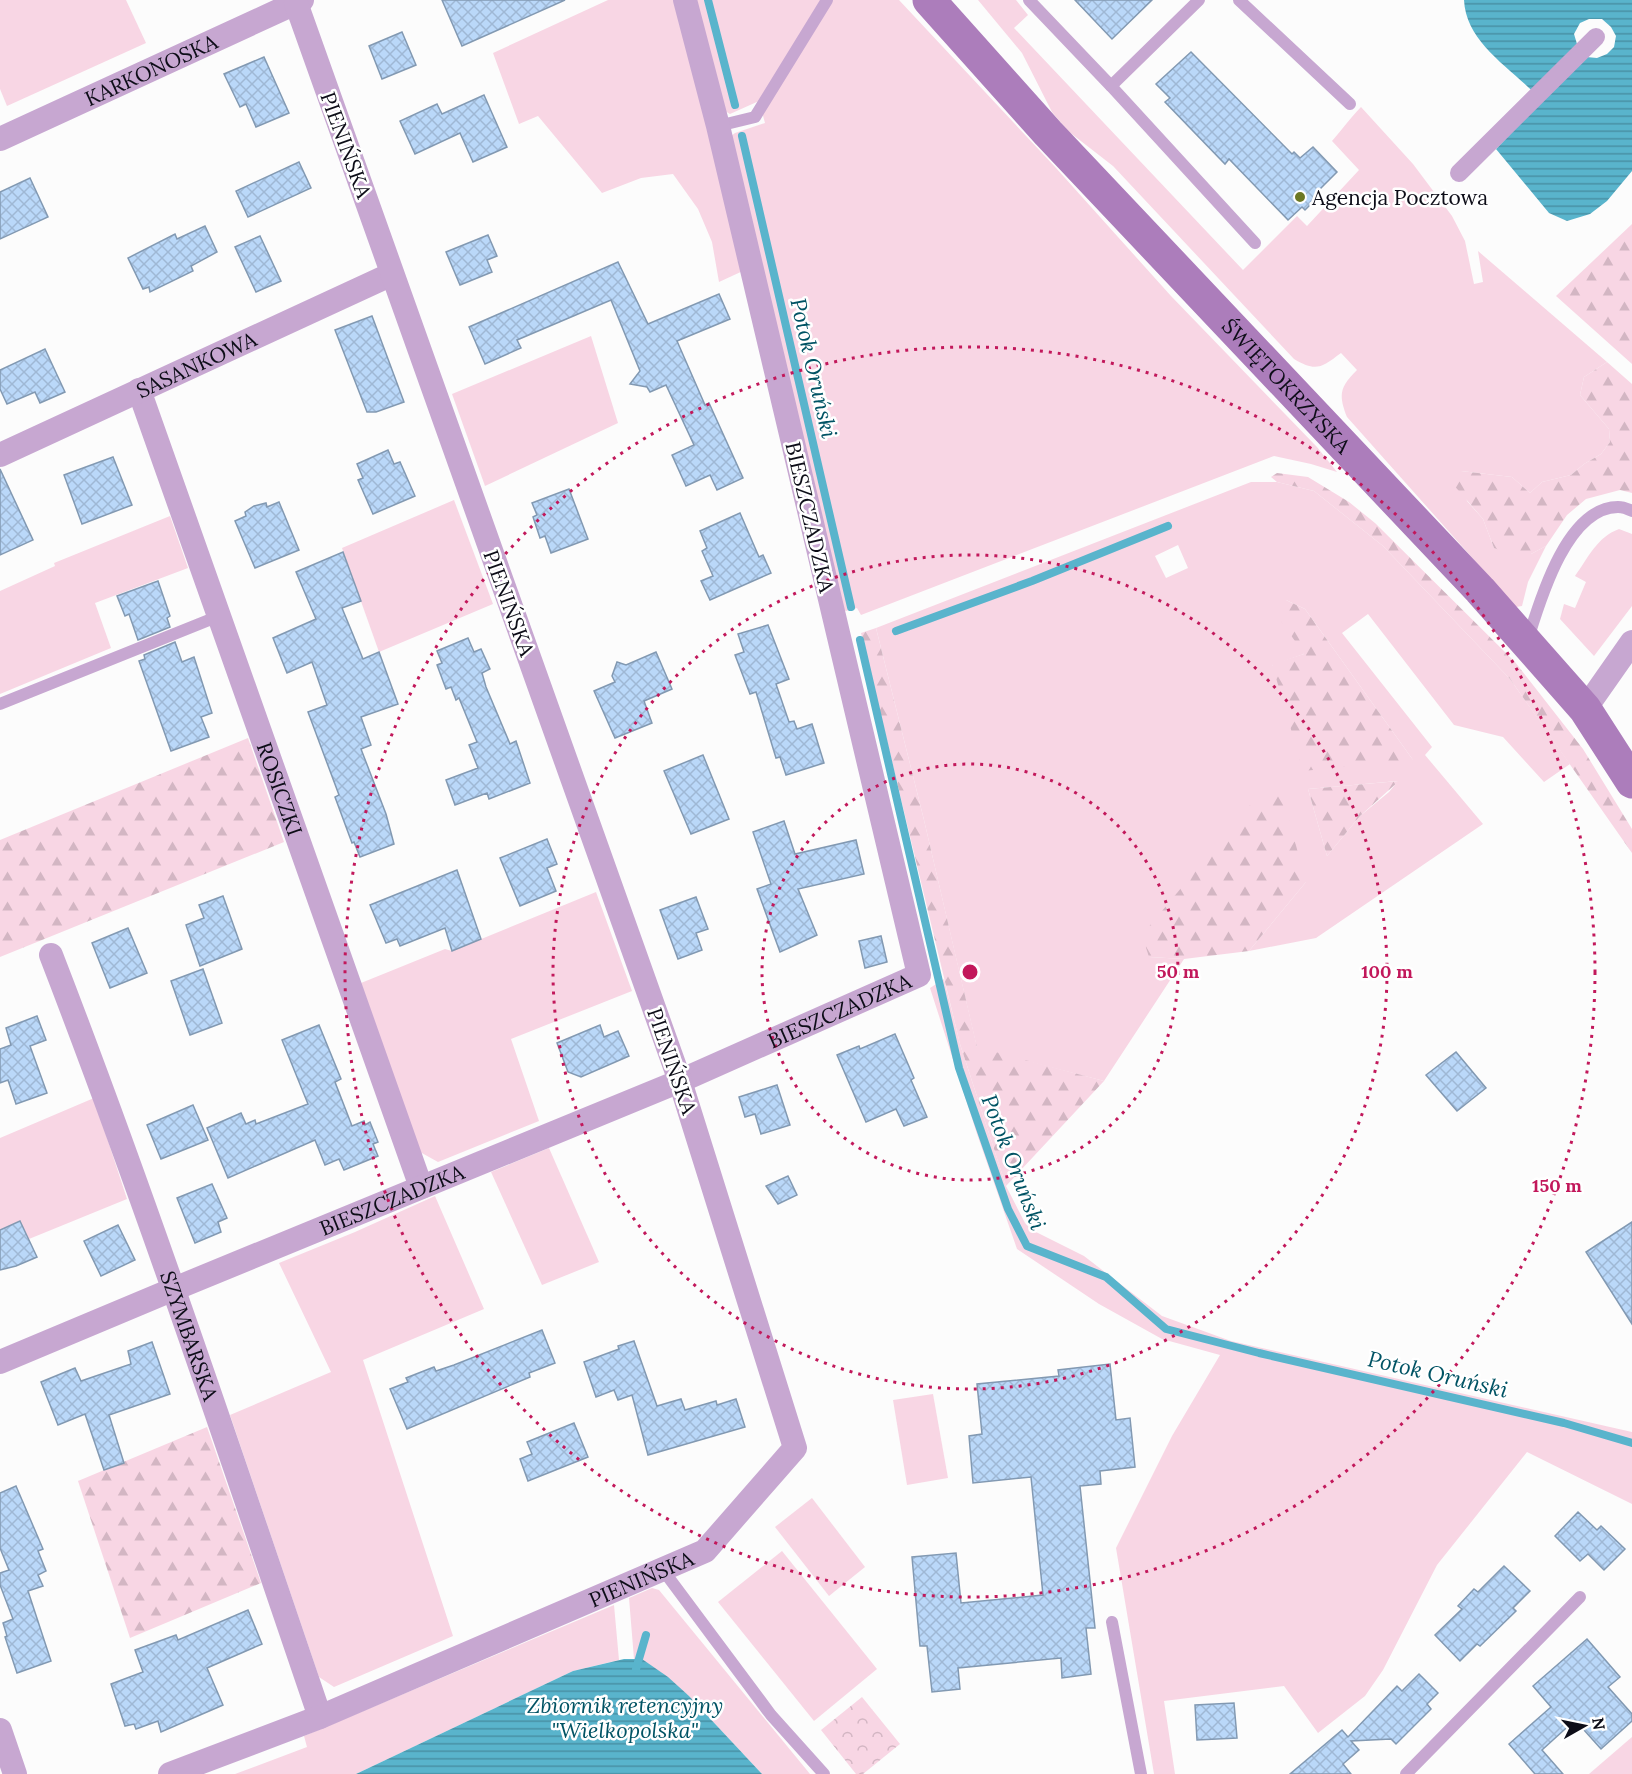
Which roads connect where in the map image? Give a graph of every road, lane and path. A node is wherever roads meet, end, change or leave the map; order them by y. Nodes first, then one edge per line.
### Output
1 (685, 0) edge
2 (929, 0) edge
3 (1029, 0) edge
4 (1199, 0) edge
5 (1239, 0) edge
6 (299, 2) edge
7 (820, 3) edge
8 (1596, 37) dead end
9 (1110, 86) junction
10 (1350, 104) dead end
11 (718, 126) junction
12 (0, 139) edge
13 (1459, 173) dead end
14 (1255, 243) dead end
15 (392, 274) junction
16 (139, 390) junction
17 (0, 455) edge
18 (1632, 511) edge
19 (219, 616) junction
20 (1632, 642) edge
21 (1527, 643) junction
22 (0, 704) edge
23 (1585, 709) junction
24 (1632, 782) edge
25 (51, 955) dead end
26 (680, 1081) junction
27 (421, 1187) junction
28 (174, 1289) junction
29 (0, 1362) edge
30 (663, 1570) junction
31 (1580, 1597) dead end
32 (1112, 1622) dead end
33 (320, 1717) junction
34 (0, 1730) edge
35 (15, 1774) edge
36 (170, 1774) edge
37 (824, 1774) edge
38 (1141, 1774) edge
39 (1406, 1774) edge

1 - 11 street, BIESZCZADZKA
2 - 21 main road, ŚWIĘTOKRZYSKA
3 - 9 lane
4 - 9 lane
5 - 10 lane
6 - 12 street, KARKONOSKA
6 - 15 street, PIENIŃSKA
7 - 11 lane
8 - 13 street
9 - 14 lane
11 - 26 street, BIESZCZADZKA
15 - 16 street, SASANKOWA
15 - 26 street, PIENIŃSKA
16 - 17 street, SASANKOWA
16 - 19 street, ROSICZKI
18 - 21 lane
19 - 22 lane
19 - 27 street, ROSICZKI
20 - 23 street
21 - 23 main road, ŚWIĘTOKRZYSKA
23 - 24 main road, ŚWIĘTOKRZYSKA
25 - 28 street, SZYMBARSKA
26 - 27 street, BIESZCZADZKA
26 - 30 street, PIENIŃSKA
27 - 28 street, BIESZCZADZKA
28 - 29 street, BIESZCZADZKA
28 - 33 street, SZYMBARSKA
30 - 33 street, PIENIŃSKA
30 - 37 lane
31 - 39 lane
32 - 38 lane
33 - 36 street, PIENIŃSKA
34 - 35 street

